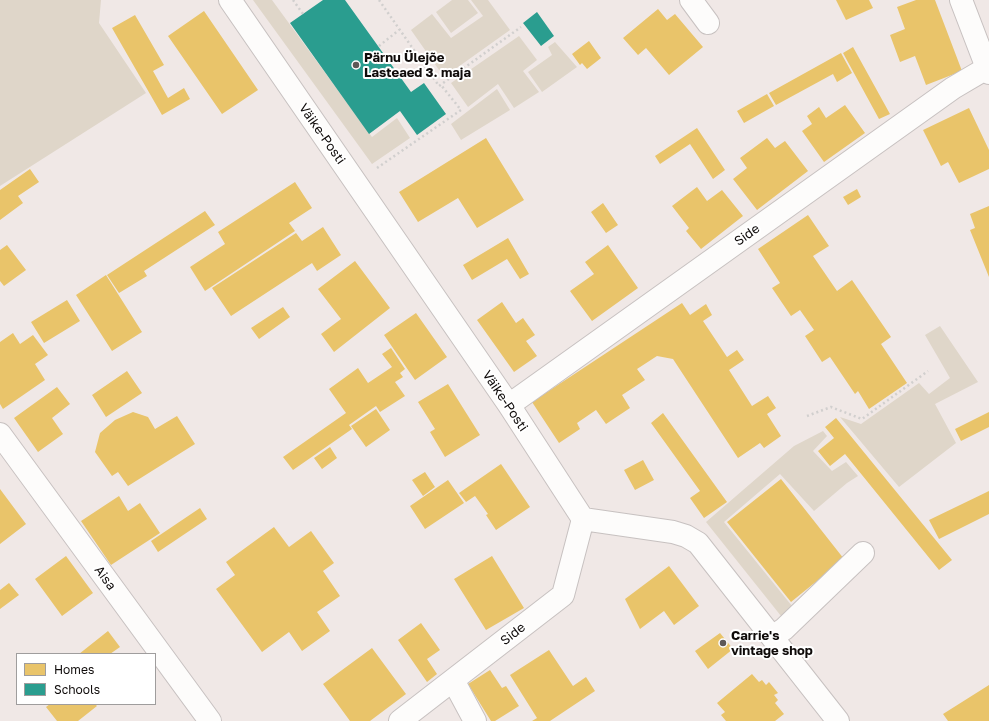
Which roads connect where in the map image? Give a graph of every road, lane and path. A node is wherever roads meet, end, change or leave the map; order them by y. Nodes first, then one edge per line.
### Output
1 (230, 0) edge
2 (293, 0) edge
3 (379, 0) edge
4 (691, 0) edge
5 (961, 0) edge
6 (303, 14) dead end
7 (708, 23) dead end
8 (521, 27) dead end
9 (399, 30) junction
10 (379, 46) dead end
11 (988, 70) edge
12 (441, 85) junction
13 (372, 172) dead end
14 (928, 371) dead end
15 (509, 405) junction
16 (807, 416) dead end
17 (0, 434) edge
18 (583, 519) junction
19 (863, 553) dead end
20 (772, 637) junction
21 (453, 680) junction
22 (210, 721) edge
23 (400, 721) edge
24 (474, 721) edge
25 (838, 721) edge

1 - 15 street, Väike-Posti
2 - 6 path
3 - 9 path
4 - 7 street
5 - 11 street
8 - 12 path
9 - 10 path
9 - 12 path
11 - 15 street, Side
12 - 13 path
14 - 16 path
15 - 18 street, Väike-Posti
17 - 22 street, Aisa
18 - 20 street
18 - 21 street, Side
19 - 20 street
20 - 25 street
21 - 23 street, Side
21 - 24 street

